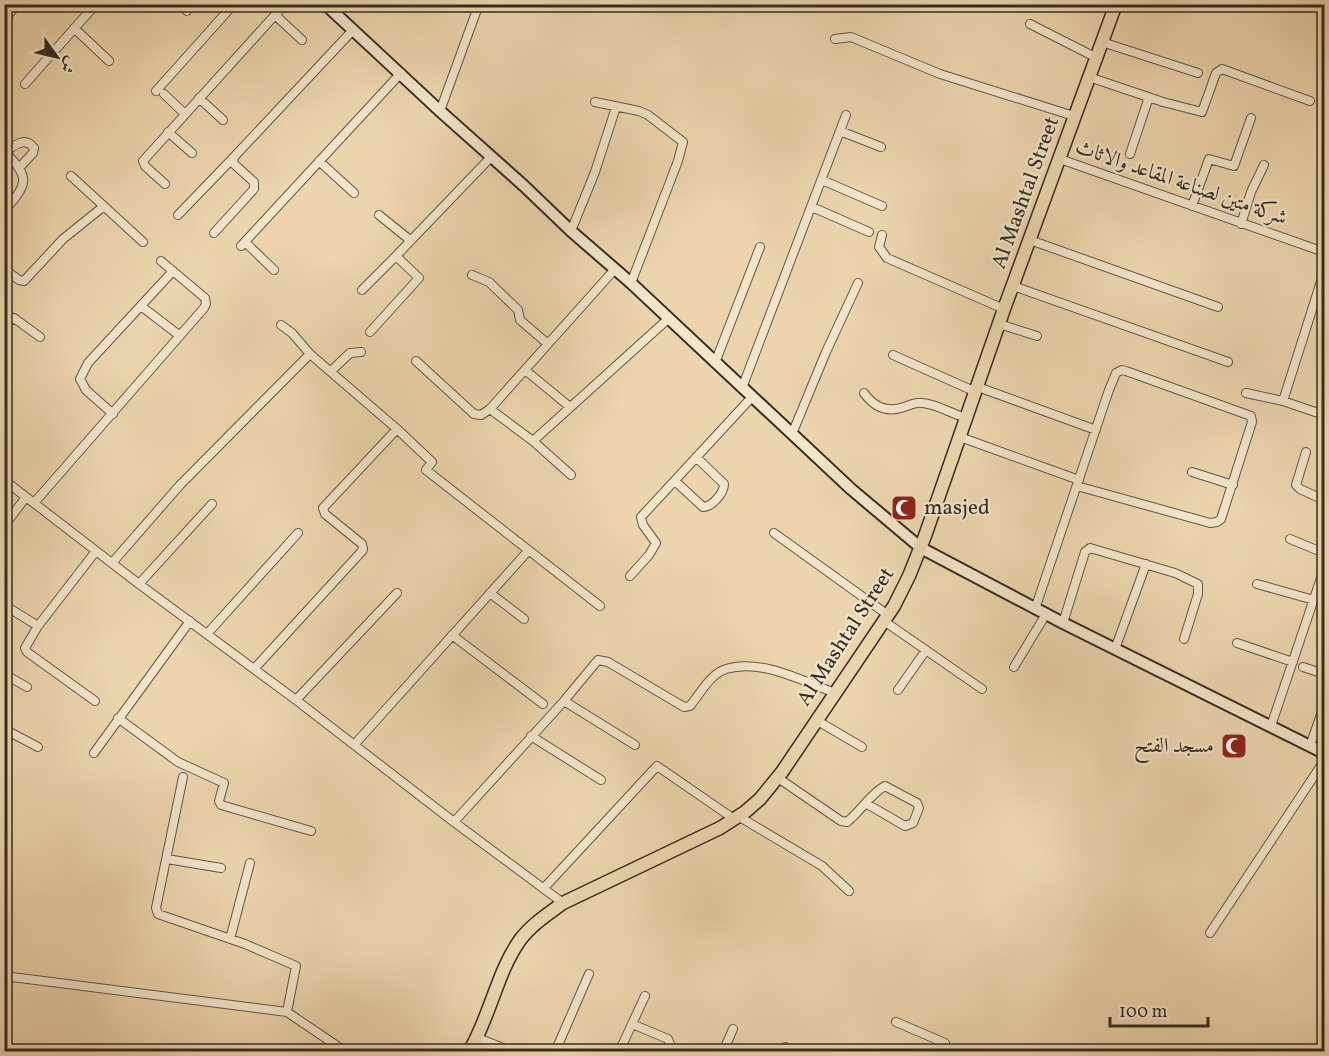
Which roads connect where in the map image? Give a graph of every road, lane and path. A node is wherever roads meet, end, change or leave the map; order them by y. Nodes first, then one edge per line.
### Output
1 (18, 4) edge
2 (96, 4) edge
3 (234, 4) edge
4 (285, 4) edge
5 (325, 4) edge
6 (464, 4) edge
7 (1116, 4) edge
8 (477, 8) edge
9 (275, 15) junction
10 (4, 19) edge
11 (1030, 24) dead end
12 (74, 28) junction
13 (353, 30) junction
14 (835, 39) dead end
15 (302, 40) dead end
16 (1102, 42) junction
17 (1095, 57) junction
18 (109, 61) dead end
19 (400, 73) junction
20 (1198, 73) dead end
21 (1089, 77) junction
22 (25, 84) dead end
23 (1149, 97) junction
24 (199, 98) junction
25 (1310, 101) dead end
26 (595, 102) dead end
27 (616, 107) junction
28 (440, 111) junction
29 (185, 114) junction
30 (846, 116) dead end
31 (1074, 116) junction
32 (1251, 118) dead end
33 (223, 120) dead end
34 (840, 131) junction
35 (168, 132) junction
36 (881, 147) dead end
37 (5, 152) edge
38 (192, 153) dead end
39 (1130, 154) dead end
40 (491, 157) junction
41 (233, 158) junction
42 (1059, 159) junction
43 (320, 161) junction
44 (1264, 165) dead end
45 (19, 168) junction
46 (71, 176) dead end
47 (822, 180) junction
48 (165, 184) dead end
49 (354, 193) dead end
50 (104, 206) junction
51 (882, 206) dead end
52 (1192, 206) junction
53 (812, 207) junction
54 (4, 211) edge
55 (178, 215) dead end
56 (379, 215) dead end
57 (1241, 224) junction
58 (571, 231) junction
59 (869, 232) dead end
60 (214, 233) dead end
61 (882, 236) dead end
62 (410, 240) junction
63 (1030, 240) junction
64 (143, 242) dead end
65 (760, 247) dead end
66 (1324, 252) edge
67 (396, 256) junction
68 (161, 261) dead end
69 (4, 268) edge
70 (615, 269) junction
71 (274, 270) dead end
72 (173, 272) junction
73 (1324, 272) edge
74 (471, 275) dead end
75 (631, 283) junction
76 (858, 283) dead end
77 (1013, 286) junction
78 (362, 290) dead end
79 (141, 306) junction
80 (1218, 307) dead end
81 (1004, 309) junction
82 (668, 319) junction
83 (999, 324) junction
84 (281, 325) dead end
85 (4, 326) edge
86 (370, 332) dead end
87 (180, 336) junction
88 (1037, 336) dead end
89 (39, 337) dead end
90 (548, 344) junction
91 (361, 352) dead end
92 (310, 354) junction
93 (893, 355) dead end
94 (416, 362) dead end
95 (1228, 362) dead end
96 (715, 363) junction
97 (525, 370) junction
98 (331, 371) junction
99 (742, 388) junction
100 (977, 390) junction
101 (864, 393) dead end
102 (1246, 393) dead end
103 (752, 397) junction
104 (1283, 401) junction
105 (570, 408) junction
106 (490, 409) junction
107 (113, 414) junction
108 (1324, 416) edge
109 (966, 418) junction
110 (397, 429) junction
111 (1096, 430) junction
112 (792, 434) junction
113 (960, 437) junction
114 (533, 441) junction
115 (1306, 452) dead end
116 (696, 457) junction
117 (1192, 472) dead end
118 (571, 475) dead end
119 (4, 480) edge
120 (675, 481) junction
121 (1078, 483) junction
122 (1233, 485) junction
123 (26, 497) junction
124 (1324, 500) edge
125 (34, 503) junction
126 (212, 504) dead end
127 (4, 526) edge
128 (298, 533) dead end
129 (774, 533) dead end
130 (1290, 539) dead end
131 (921, 548) junction
132 (96, 550) junction
133 (528, 551) junction
134 (1324, 553) edge
135 (112, 563) junction
136 (1146, 564) junction
137 (1324, 569) edge
138 (630, 576) dead end
139 (139, 584) junction
140 (1257, 584) dead end
141 (397, 593) dead end
142 (490, 593) junction
143 (1314, 600) junction
144 (4, 605) edge
145 (600, 606) dead end
146 (1035, 609) junction
147 (1046, 614) junction
148 (886, 618) junction
149 (524, 619) dead end
150 (190, 621) junction
151 (1063, 623) junction
152 (38, 626) junction
153 (207, 634) junction
154 (452, 635) junction
155 (1184, 639) dead end
156 (1237, 643) dead end
157 (1115, 649) junction
158 (926, 650) junction
159 (1293, 662) junction
160 (1014, 667) dead end
161 (1304, 667) dead end
162 (254, 669) junction
163 (4, 674) edge
164 (1324, 674) edge
165 (27, 687) dead end
166 (982, 688) dead end
167 (898, 690) dead end
168 (835, 693) junction
169 (296, 700) junction
170 (95, 701) dead end
171 (564, 701) junction
172 (543, 704) dead end
173 (1324, 706) edge
174 (118, 718) junction
175 (816, 720) junction
176 (1271, 726) junction
177 (4, 729) edge
178 (531, 736) junction
179 (354, 745) junction
180 (635, 745) dead end
181 (1310, 746) junction
182 (38, 747) dead end
183 (862, 747) dead end
184 (93, 753) dead end
185 (1324, 753) edge
186 (1324, 761) edge
187 (183, 777) dead end
188 (778, 778) junction
189 (601, 780) dead end
190 (867, 804) junction
191 (736, 818) junction
192 (454, 822) junction
193 (311, 831) dead end
194 (166, 859) junction
195 (250, 863) dead end
196 (221, 868) dead end
197 (544, 888) junction
198 (849, 891) dead end
199 (563, 903) junction
200 (1210, 933) dead end
201 (230, 939) junction
202 (589, 974) dead end
203 (4, 976) edge
204 (645, 996) dead end
205 (287, 1012) junction
206 (896, 1022) dead end
207 (632, 1024) junction
208 (733, 1029) dead end
209 (478, 1038) junction
210 (346, 1052) edge
211 (470, 1052) edge
212 (513, 1052) edge
213 (555, 1052) edge
214 (619, 1052) edge
215 (669, 1052) edge
216 (723, 1052) edge
217 (947, 1052) edge

1 - 10 street
2 - 12 street
3 - 29 street
4 - 9 street
5 - 13 main road
6 - 8 street
7 - 16 main road, Al Mashtal Street
8 - 28 street
9 - 15 street
9 - 24 street
11 - 17 street
12 - 18 street
12 - 22 street
13 - 19 main road
13 - 41 street
14 - 31 street
16 - 17 main road, Al Mashtal Street
16 - 20 street
17 - 21 main road, Al Mashtal Street
19 - 28 main road
19 - 43 street
21 - 23 street
21 - 31 main road, Al Mashtal Street
23 - 25 street
23 - 39 street
24 - 29 street
24 - 33 street
26 - 27 street
27 - 58 street
27 - 75 street
28 - 40 main road
29 - 35 street
30 - 34 street
31 - 42 main road, Al Mashtal Street
32 - 52 street
34 - 36 street
34 - 47 street
35 - 38 street
35 - 48 street
37 - 45 street
37 - 45 street
40 - 58 main road
40 - 62 street
41 - 55 street
41 - 60 street
42 - 52 street, شركة متين لصناعة المقاعد والاثاث
42 - 63 main road, Al Mashtal Street
43 - 49 street
43 - 71 street
44 - 57 street
45 - 54 street
46 - 50 street
47 - 51 street
47 - 53 street
50 - 64 street
50 - 69 street
52 - 57 street, شركة متين لصناعة المقاعد والاثاث
53 - 59 street
53 - 99 street
56 - 62 street
57 - 66 street, شركة متين لصناعة المقاعد والاثاث
58 - 70 main road
61 - 81 street
62 - 67 street
63 - 77 main road, Al Mashtal Street
63 - 80 street
65 - 96 street
67 - 78 street
67 - 86 street
68 - 72 street
70 - 75 main road
70 - 90 street
72 - 79 street
72 - 87 street
73 - 104 street
74 - 90 street
75 - 82 main road
76 - 112 street
77 - 81 main road, Al Mashtal Street
77 - 95 street
79 - 87 street
79 - 107 street
81 - 83 main road, Al Mashtal Street
82 - 96 main road
82 - 105 street
83 - 88 street
83 - 100 main road, Al Mashtal Street
84 - 92 street
85 - 89 street
87 - 107 street
90 - 97 street
91 - 98 street
92 - 98 street
92 - 135 street
93 - 100 street
94 - 106 street
96 - 99 main road
97 - 105 street
97 - 106 street
98 - 110 street
99 - 103 main road
100 - 109 main road, Al Mashtal Street
100 - 111 street
101 - 109 street
102 - 104 street
103 - 112 main road
103 - 116 street
104 - 108 street
105 - 114 street
106 - 114 street
107 - 125 street
109 - 113 main road, Al Mashtal Street
110 - 133 street
110 - 162 street
111 - 121 street
111 - 122 street
112 - 131 main road
113 - 121 street
113 - 131 main road, Al Mashtal Street
114 - 118 street
115 - 124 street
116 - 120 street
116 - 120 street
117 - 122 street
119 - 123 street
120 - 138 street
121 - 122 street
121 - 146 street
123 - 125 street
123 - 127 street
125 - 132 street
126 - 139 street
128 - 153 street
129 - 148 street
130 - 134 street
131 - 146 main road
131 - 148 main road, Al Mashtal Street
132 - 135 street
132 - 152 street
133 - 142 street
133 - 145 street
135 - 139 street
136 - 151 street
136 - 155 street
136 - 157 street
137 - 143 street
139 - 150 street
140 - 143 street
141 - 169 street
142 - 149 street
142 - 154 street
143 - 159 street
144 - 152 street
146 - 147 main road
147 - 151 main road
147 - 160 street
148 - 158 street
148 - 168 main road, Al Mashtal Street
150 - 153 street
150 - 174 street
151 - 157 main road
152 - 170 street
153 - 162 street
154 - 172 street
154 - 179 street
156 - 159 street
157 - 176 main road
158 - 166 street
158 - 167 street
159 - 176 street
161 - 164 street
162 - 169 street
163 - 165 street
168 - 171 street
168 - 175 main road, Al Mashtal Street
169 - 179 street
171 - 178 street
171 - 180 street
173 - 181 street
174 - 184 street
174 - 193 street
175 - 183 street
175 - 188 main road, Al Mashtal Street
176 - 181 main road
177 - 182 street
178 - 189 street
178 - 192 street
179 - 192 street
181 - 185 main road
186 - 200 street
187 - 194 street
188 - 190 street
188 - 191 main road, Al Mashtal Street
190 - 190 street
191 - 197 street
191 - 198 street
191 - 199 main road, Al Mashtal Street
192 - 197 street
194 - 196 street
194 - 201 street
195 - 201 street
197 - 199 street
199 - 209 main road, Al Mashtal Street
201 - 205 street
202 - 213 street
203 - 205 street
204 - 207 street
205 - 210 street
206 - 217 street
207 - 214 street
207 - 215 street
208 - 216 street
209 - 211 main road, Al Mashtal Street
209 - 212 street

